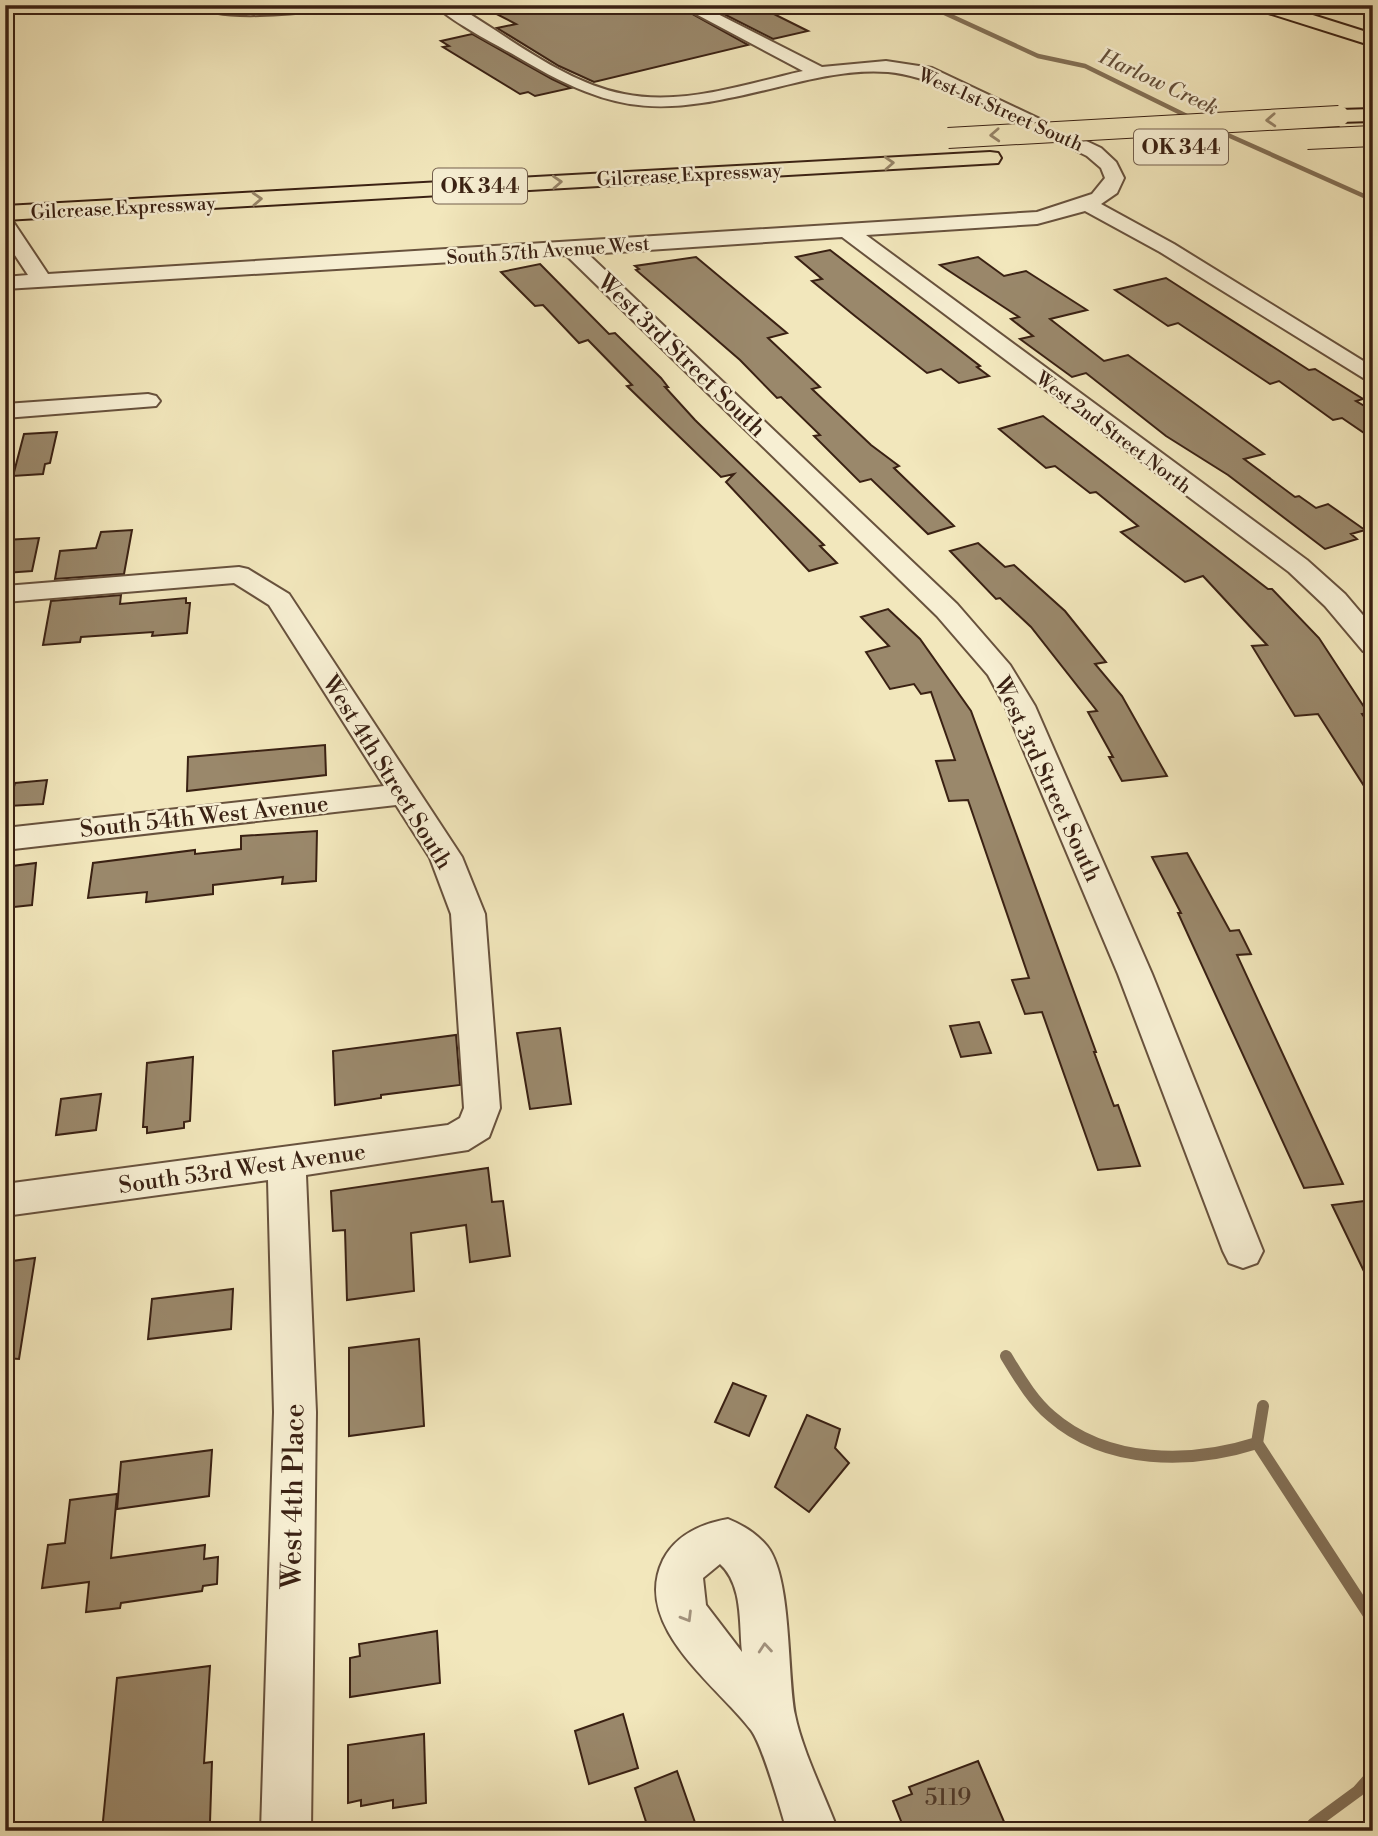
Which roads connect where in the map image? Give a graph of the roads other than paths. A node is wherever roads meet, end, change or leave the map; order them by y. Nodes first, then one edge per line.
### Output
1 (205, 5) edge
2 (332, 5) edge
3 (443, 5) edge
4 (687, 5) edge
5 (1262, 5) edge
6 (1373, 40) edge
7 (817, 71) junction
8 (1373, 114) edge
9 (1373, 136) edge
10 (920, 139) dead end
11 (1291, 140) dead end
12 (1127, 150) dead end
13 (1045, 154) dead end
14 (1017, 156) dead end
15 (363, 172) dead end
16 (5, 192) edge
17 (1088, 205) junction
18 (5, 214) edge
19 (5, 224) edge
20 (846, 230) junction
21 (571, 249) junction
22 (41, 280) junction
23 (5, 283) edge
24 (1373, 377) edge
25 (148, 401) dead end
26 (5, 411) edge
27 (5, 594) edge
28 (1373, 645) edge
29 (404, 794) junction
30 (5, 839) edge
31 (476, 1127) joint
32 (286, 1162) junction
33 (5, 1200) edge
34 (1243, 1251) dead end
35 (771, 1716) dead end
36 (286, 1831) edge
37 (813, 1831) edge

1 - 2 street
3 - 7 street
4 - 7 street
5 - 6 main road
7 - 17 street, West 1st Street South
8 -> 10 main road, OK 344, bridge
9 - 11 main road, bridge
12 - 13 main road, OK 344
18 -> 14 main road, Gilcrease Expressway / OK 344
15 - 16 main road, Gilcrease Expressway
17 - 20 street, South 57th Avenue West
17 - 24 street
19 - 22 street
20 - 21 street, South 57th Avenue West
20 - 28 street, West 2nd Street North
21 - 22 street, South 57th Avenue West
21 - 34 street, West 3rd Street South
22 - 23 street, South 57th Avenue West
25 - 26 street
27 - 29 street, West 4th Street South
29 - 30 street, South 54th West Avenue
29 - 31 street, West 4th Street South
31 - 32 street, South 53rd West Avenue
32 - 33 street, South 53rd West Avenue
32 - 36 street, West 4th Place
35 - 37 street

